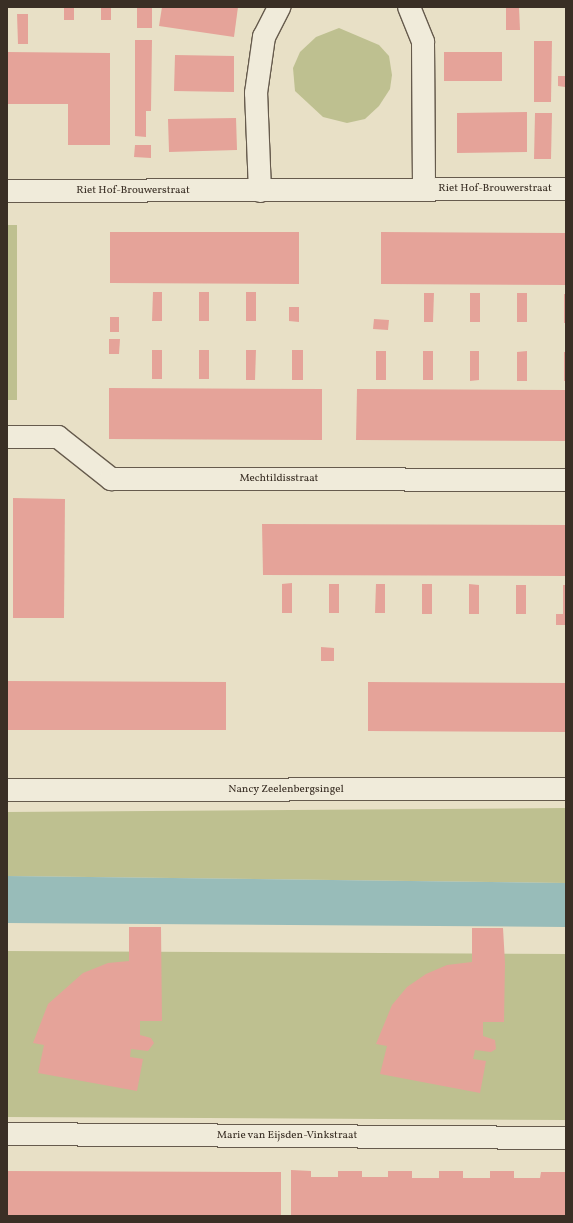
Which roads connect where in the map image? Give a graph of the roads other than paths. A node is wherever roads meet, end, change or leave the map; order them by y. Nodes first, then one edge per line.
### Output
1 (279, 7) edge
2 (409, 7) edge
3 (424, 189) junction
4 (566, 189) edge
5 (260, 190) junction
6 (7, 192) edge
7 (7, 437) edge
8 (566, 480) edge
9 (566, 789) edge
10 (7, 790) edge
11 (7, 1134) edge
12 (566, 1138) edge

1 - 5 street
2 - 3 street, Riet Hof-Brouwerstraat
3 - 4 street, Riet Hof-Brouwerstraat
3 - 5 street, Riet Hof-Brouwerstraat
5 - 6 street, Riet Hof-Brouwerstraat
7 - 8 street, Mechtildisstraat
9 - 10 street, Nancy Zeelenbergsingel
11 - 12 street, Marie van Eijsden-Vinkstraat

